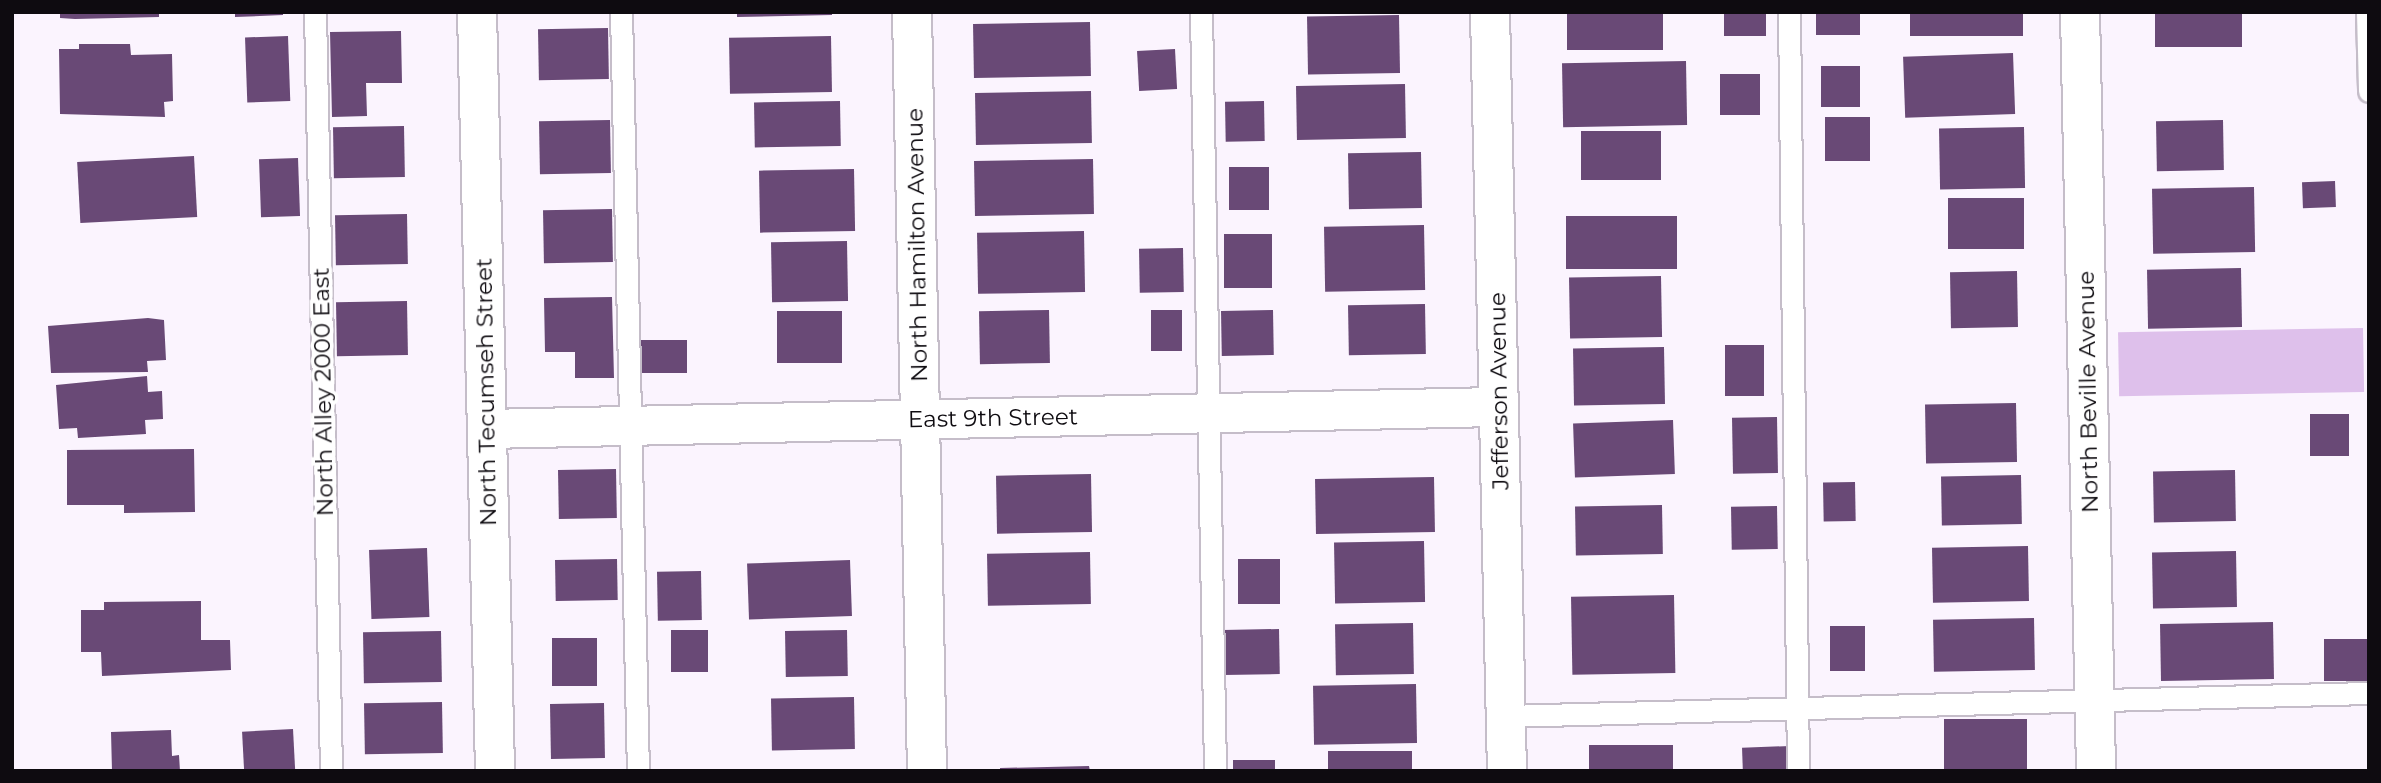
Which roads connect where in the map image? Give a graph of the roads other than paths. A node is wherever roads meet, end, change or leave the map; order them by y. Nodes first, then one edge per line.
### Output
1 (315, 12) edge
2 (477, 12) edge
3 (621, 12) edge
4 (912, 12) edge
5 (1201, 12) edge
6 (1490, 12) edge
7 (1789, 12) edge
8 (2080, 12) edge
9 (2367, 12) edge
10 (2369, 91) edge
11 (1499, 407) junction
12 (1209, 414) junction
13 (920, 420) junction
14 (630, 426) junction
15 (487, 429) junction
16 (2369, 694) edge
17 (2095, 699) junction
18 (1796, 707) junction
19 (1506, 716) junction
20 (331, 771) edge
21 (495, 771) edge
22 (638, 771) edge
23 (927, 771) edge
24 (1215, 771) edge
25 (1507, 771) edge
26 (1798, 771) edge
27 (2096, 771) edge

1 - 20 lane, North Alley 2000 East
2 - 15 street, North Tecumseh Street
3 - 14 lane
4 - 13 street, North Hamilton Avenue
5 - 12 lane
6 - 11 street, Jefferson Avenue
7 - 18 lane
8 - 17 street, North Beville Avenue
9 - 10 lane
11 - 12 street, East 9th Street
11 - 19 street, Jefferson Avenue
12 - 13 street, East 9th Street
12 - 24 lane
13 - 14 street, East 9th Street
13 - 23 street, North Hamilton Avenue
14 - 15 street, East 9th Street
14 - 22 lane
15 - 21 street, North Tecumseh Street
16 - 17 lane
17 - 18 lane
17 - 27 street, North Beville Avenue
18 - 19 lane
18 - 26 lane
19 - 25 street, Jefferson Avenue

